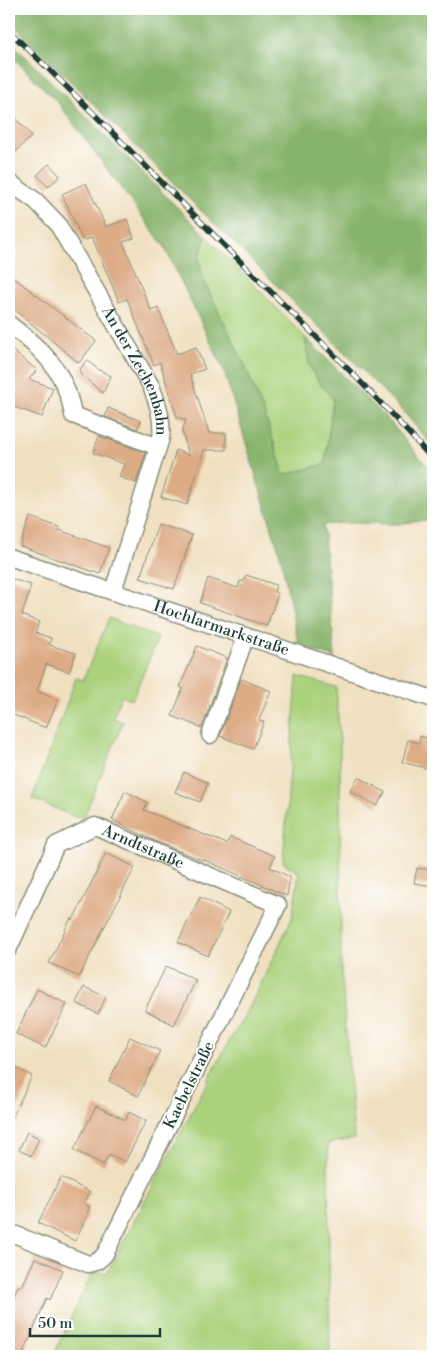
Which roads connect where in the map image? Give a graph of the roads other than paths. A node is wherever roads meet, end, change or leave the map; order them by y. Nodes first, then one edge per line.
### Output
1 (9, 182) edge
2 (9, 324) edge
3 (158, 447) junction
4 (9, 557) edge
5 (113, 591) junction
6 (246, 636) junction
7 (433, 699) edge
8 (210, 735) dead end
9 (278, 905) joint
10 (9, 948) edge
11 (9, 1232) edge

1 - 3 street, An der Zechenbahn
2 - 3 street
3 - 5 street, An der Zechenbahn
4 - 5 street, Hochlarmarkstraße
5 - 6 street, Hochlarmarkstraße
6 - 7 street, Hochlarmarkstraße
6 - 8 street
9 - 10 street, Arndtstraße
9 - 11 street, Kaebelstraße

